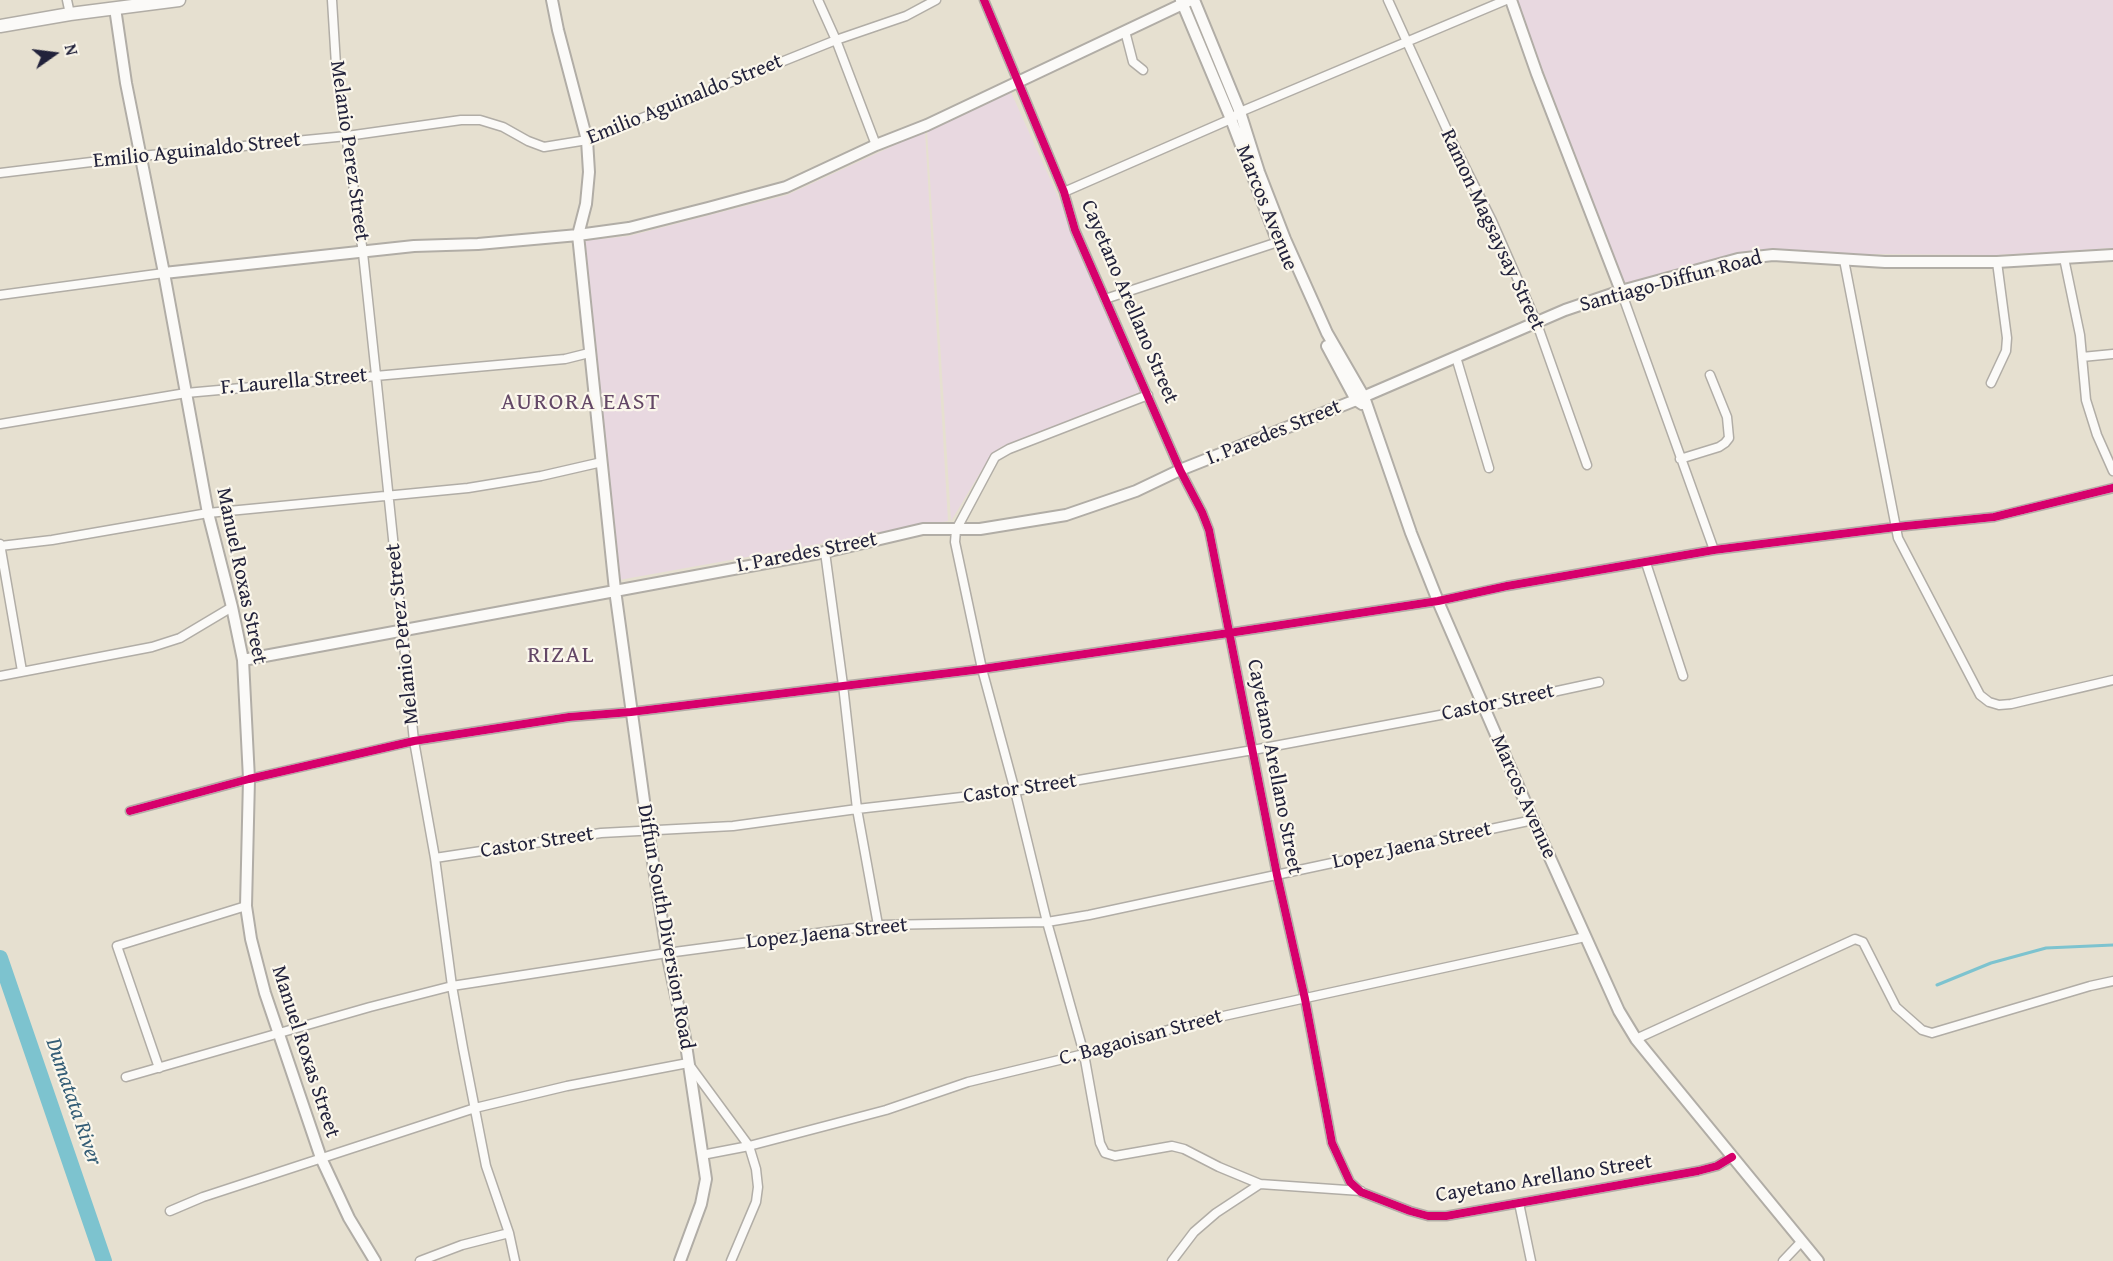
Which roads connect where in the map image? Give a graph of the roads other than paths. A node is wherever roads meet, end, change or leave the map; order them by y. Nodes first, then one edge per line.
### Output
1 (66, 0) edge
2 (179, 0) edge
3 (332, 0) edge
4 (552, 0) edge
5 (818, 0) edge
6 (936, 0) edge
7 (984, 0) edge
8 (1388, 0) edge
9 (1506, 0) edge
10 (1511, 0) edge
11 (1187, 1) edge
12 (115, 8) junction
13 (70, 14) junction
14 (0, 26) edge
15 (1125, 31) junction
16 (836, 40) junction
17 (1406, 42) junction
18 (1143, 70) dead end
19 (1018, 82) junction
20 (1235, 116) junction
21 (347, 136) junction
22 (587, 140) junction
23 (876, 145) junction
24 (141, 156) junction
25 (0, 173) edge
26 (1064, 192) junction
27 (578, 236) junction
28 (1281, 241) junction
29 (363, 253) junction
30 (2113, 255) edge
31 (2064, 258) junction
32 (1844, 260) junction
33 (1997, 262) junction
34 (165, 273) junction
35 (1621, 291) junction
36 (0, 295) edge
37 (1105, 298) junction
38 (1536, 321) junction
39 (589, 353) junction
40 (2113, 354) edge
41 (1456, 357) junction
42 (2082, 357) junction
43 (376, 375) junction
44 (1710, 375) dead end
45 (1991, 383) dead end
46 (186, 393) junction
47 (1148, 395) junction
48 (1362, 402) junction
49 (0, 424) edge
50 (1680, 459) junction
51 (602, 462) junction
52 (1587, 465) dead end
53 (1489, 468) dead end
54 (1180, 470) junction
55 (2113, 471) edge
56 (2113, 488) edge
57 (389, 496) junction
58 (208, 513) junction
59 (1896, 527) junction
60 (956, 530) junction
61 (0, 546) edge
62 (1714, 550) junction
63 (825, 552) junction
64 (1646, 563) junction
65 (615, 590) junction
66 (1438, 601) junction
67 (232, 607) junction
68 (402, 630) junction
69 (1229, 633) junction
70 (243, 660) junction
71 (982, 669) junction
72 (22, 671) junction
73 (0, 676) edge
74 (1683, 676) dead end
75 (2113, 680) edge
76 (1599, 682) dead end
77 (843, 685) junction
78 (1483, 707) junction
79 (631, 712) junction
80 (414, 741) junction
81 (1253, 750) junction
82 (249, 779) junction
83 (1015, 791) junction
84 (857, 809) junction
85 (130, 811) dead end
86 (1533, 820) junction
87 (648, 830) junction
88 (435, 858) junction
89 (1277, 875) junction
90 (246, 906) junction
91 (1047, 922) junction
92 (878, 925) junction
93 (1585, 937) junction
94 (668, 954) junction
95 (2113, 981) edge
96 (452, 986) junction
97 (1305, 999) junction
98 (280, 1035) junction
99 (1636, 1039) junction
100 (1084, 1054) junction
101 (688, 1063) junction
102 (159, 1068) junction
103 (126, 1077) dead end
104 (476, 1108) junction
105 (749, 1146) junction
106 (702, 1155) junction
107 (1732, 1157) junction
108 (321, 1158) junction
109 (1260, 1184) junction
110 (1361, 1191) junction
111 (1519, 1203) junction
112 (170, 1211) dead end
113 (509, 1233) junction
114 (1802, 1241) junction
115 (375, 1261) edge
116 (420, 1261) edge
117 (515, 1261) edge
118 (680, 1261) edge
119 (731, 1261) edge
120 (1172, 1261) edge
121 (1531, 1261) edge
122 (1783, 1261) edge
123 (1818, 1261) edge

1 - 13 street
2 - 12 main road
3 - 21 street, Melanio Perez Street
4 - 22 street, Diffun South Diversion Road
5 - 16 street
6 - 16 street, Emilio Aguinaldo Street
7 - 19 street, Cayetano Arellano Street
8 - 17 street, Ramon Magsaysay Street
9 - 17 street
10 - 35 street
11 - 15 street
11 - 20 street, Marcos Avenue
12 - 13 main road
12 - 24 street, Manuel Roxas Street
13 - 14 main road
15 - 18 street
15 - 19 street
16 - 22 street, Emilio Aguinaldo Street
16 - 23 street
17 - 20 street
17 - 38 street, Ramon Magsaysay Street
19 - 23 street
19 - 26 street, Cayetano Arellano Street
20 - 26 street
20 - 28 street, Marcos Avenue
21 - 22 street, Emilio Aguinaldo Street
21 - 24 street, Emilio Aguinaldo Street
21 - 29 street, Melanio Perez Street
22 - 27 street, Diffun South Diversion Road
23 - 27 street
24 - 25 street, Emilio Aguinaldo Street
24 - 34 street, Manuel Roxas Street
26 - 37 street, Cayetano Arellano Street
27 - 29 street
27 - 39 street, Diffun South Diversion Road
28 - 37 street
28 - 48 street, Marcos Avenue
29 - 34 street
29 - 43 street, Melanio Perez Street
30 - 31 street, Santiago-Diffun Road
31 - 33 street, Santiago-Diffun Road
31 - 42 street
32 - 33 street, Santiago-Diffun Road
32 - 35 street, Santiago-Diffun Road
32 - 59 street
33 - 45 street
34 - 36 street
34 - 46 street, Manuel Roxas Street
35 - 38 street, Santiago-Diffun Road
35 - 50 street
37 - 47 street, Cayetano Arellano Street
38 - 41 street, Santiago-Diffun Road
38 - 52 street, Ramon Magsaysay Street
39 - 43 street, F. Laurella Street
39 - 51 street, Diffun South Diversion Road
40 - 42 street
41 - 48 street, Santiago-Diffun Road
41 - 53 street
42 - 55 street
43 - 46 street, F. Laurella Street
43 - 57 street, Melanio Perez Street
44 - 50 street
46 - 49 street, F. Laurella Street
46 - 58 street, Manuel Roxas Street
47 - 54 street, Cayetano Arellano Street
47 - 60 street
48 - 54 street, I. Paredes Street
48 - 66 street, Marcos Avenue
50 - 62 street
51 - 57 street
51 - 65 street, Diffun South Diversion Road
54 - 60 street, I. Paredes Street
54 - 69 street, Cayetano Arellano Street
56 - 59 street
57 - 58 street
57 - 68 street, Melanio Perez Street
58 - 61 street
58 - 67 street, Manuel Roxas Street
59 - 62 street
59 - 75 street
60 - 63 street, I. Paredes Street
60 - 71 street
61 - 72 street
62 - 64 street
63 - 65 street, I. Paredes Street
63 - 77 street
64 - 66 street
64 - 74 street
65 - 68 street, I. Paredes Street
65 - 79 street, Diffun South Diversion Road
66 - 69 street
66 - 78 street, Marcos Avenue
67 - 70 street, Manuel Roxas Street
67 - 72 street
68 - 70 street, I. Paredes Street
68 - 80 street, Melanio Perez Street
69 - 71 street
69 - 81 street, Cayetano Arellano Street
70 - 82 street, Manuel Roxas Street
71 - 77 street
71 - 83 street
72 - 73 street
76 - 78 street, Castor Street
77 - 79 street
77 - 84 street
78 - 81 street, Castor Street
78 - 86 street, Marcos Avenue
79 - 80 street
79 - 87 street, Diffun South Diversion Road
80 - 82 street
80 - 88 street, Melanio Perez Street
81 - 83 street, Castor Street
81 - 89 street, Cayetano Arellano Street
82 - 85 street
82 - 90 street, Manuel Roxas Street
83 - 84 street, Castor Street
83 - 91 street
84 - 87 street, Castor Street
84 - 92 street
86 - 89 street, Lopez Jaena Street
86 - 93 street, Marcos Avenue
87 - 88 street, Castor Street
87 - 94 street, Diffun South Diversion Road
88 - 96 street, Melanio Perez Street
89 - 91 street, Lopez Jaena Street
89 - 97 street, Cayetano Arellano Street
90 - 98 street, Manuel Roxas Street
90 - 102 street
91 - 92 street, Lopez Jaena Street
91 - 100 street
92 - 94 street, Lopez Jaena Street
93 - 97 street, C. Bagaoisan Street
93 - 99 street, Marcos Avenue
94 - 96 street, Lopez Jaena Street
94 - 101 street, Diffun South Diversion Road
95 - 99 street
96 - 98 street, Lopez Jaena Street
96 - 104 street, Melanio Perez Street
97 - 100 street, C. Bagaoisan Street
97 - 110 street, Cayetano Arellano Street
98 - 102 street, Lopez Jaena Street
98 - 108 street, Manuel Roxas Street
99 - 107 street, Marcos Avenue
100 - 105 street, C. Bagaoisan Street
100 - 109 street
101 - 104 street
101 - 105 street
101 - 106 street, Diffun South Diversion Road
102 - 103 street, Lopez Jaena Street
104 - 108 street
104 - 113 street, Melanio Perez Street
105 - 106 street, C. Bagaoisan Street
105 - 119 street
106 - 118 street, Diffun South Diversion Road
107 - 111 street, Cayetano Arellano Street
107 - 114 street, Marcos Avenue
108 - 112 street
108 - 115 street, Manuel Roxas Street
109 - 110 street
109 - 120 street
110 - 111 street, Cayetano Arellano Street
111 - 121 street
113 - 116 street
113 - 117 street, Melanio Perez Street
114 - 122 street
114 - 123 street, Marcos Avenue

